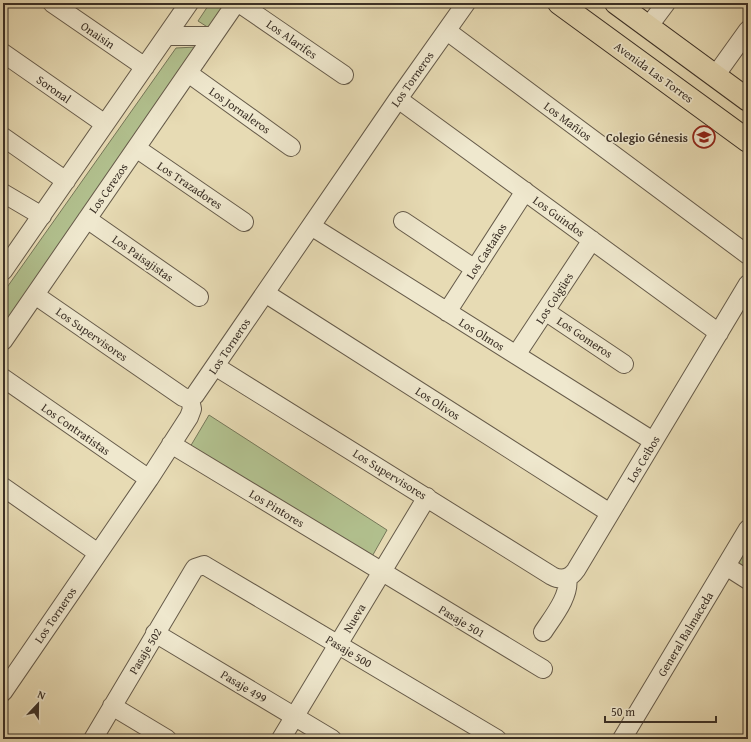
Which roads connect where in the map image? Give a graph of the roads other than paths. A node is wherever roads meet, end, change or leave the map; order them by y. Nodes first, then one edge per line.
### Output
1 (52, 3) edge
2 (236, 3) edge
3 (239, 3) edge
4 (466, 3) edge
5 (560, 3) edge
6 (616, 3) edge
7 (666, 3) edge
8 (184, 5) edge
9 (648, 27) junction
10 (748, 30) edge
11 (447, 31) junction
12 (166, 36) junction
13 (213, 36) junction
14 (3, 53) edge
15 (145, 67) junction
16 (188, 73) junction
17 (344, 75) dead end
18 (715, 76) junction
19 (398, 98) junction
20 (748, 100) edge
21 (105, 124) junction
22 (3, 137) edge
23 (748, 141) edge
24 (291, 147) dead end
25 (136, 148) junction
26 (66, 181) junction
27 (525, 191) junction
28 (3, 193) edge
29 (42, 216) junction
30 (87, 219) junction
31 (403, 221) dead end
32 (244, 222) dead end
33 (311, 226) junction
34 (592, 240) junction
35 (748, 255) edge
36 (475, 269) junction
37 (3, 271) edge
38 (748, 284) edge
39 (265, 293) junction
40 (35, 295) junction
41 (199, 297) dead end
42 (545, 311) junction
43 (447, 312) junction
44 (719, 333) junction
45 (3, 341) edge
46 (516, 355) junction
47 (624, 364) dead end
48 (215, 366) junction
49 (3, 378) edge
50 (190, 399) junction
51 (653, 441) junction
52 (171, 444) junction
53 (149, 479) junction
54 (3, 487) edge
55 (427, 497) junction
56 (610, 513) junction
57 (748, 529) edge
58 (98, 553) junction
59 (199, 566) joint
60 (726, 566) junction
61 (382, 572) junction
62 (567, 578) junction
63 (748, 580) edge
64 (543, 632) dead end
65 (156, 633) junction
66 (338, 644) junction
67 (543, 669) dead end
68 (3, 692) edge
69 (112, 706) junction
70 (294, 717) junction
71 (93, 739) edge
72 (167, 739) edge
73 (281, 739) edge
74 (332, 739) edge
75 (497, 739) edge
76 (622, 739) edge

1 - 15 street, Onaisin
2 - 13 street, Los Cerezos
3 - 17 street, Los Alarifes
4 - 11 street, Los Torneros
5 - 23 main road, Avenida Las Torres
6 - 9 main road
7 - 9 street
8 - 12 street
9 - 18 main road
10 - 18 street
11 - 19 street, Los Torneros
11 - 35 street, Los Mañios
12 - 13 street
12 - 15 street
13 - 16 street, Los Cerezos
14 - 21 street, Soronal
15 - 21 street
16 - 24 street, Los Jornaleros
16 - 25 street, Los Cerezos
18 - 20 main road
19 - 27 street, Los Guindos
19 - 33 street, Los Torneros
21 - 26 street
22 - 26 street
25 - 30 street, Los Cerezos
25 - 32 street, Los Trazadores
26 - 29 street
27 - 34 street, Los Guindos
27 - 36 street, Los Castaños
28 - 29 street
29 - 37 street
30 - 40 street, Los Cerezos
30 - 41 street, Los Paisajistas
31 - 36 street
33 - 39 street, Los Torneros
33 - 43 street, Los Olmos
34 - 42 street, Los Coigües
34 - 44 street, Los Guindos
36 - 43 street, Los Castaños
38 - 44 street, Los Ceibos
39 - 48 street, Los Torneros
39 - 56 street, Los Olivos
40 - 45 street, Los Cerezos
40 - 50 street, Los Supervisores
42 - 46 street, Los Coigües
42 - 47 street, Los Gomeros
43 - 46 street, Los Olmos
44 - 51 street, Los Ceibos
46 - 51 street, Los Olmos
48 - 50 street, Los Torneros
48 - 55 street, Los Supervisores
49 - 53 street, Los Contratistas
50 - 52 street, Los Torneros
51 - 56 street, Los Ceibos
52 - 53 street, Los Torneros
52 - 61 street, Los Pintores
53 - 58 street, Los Torneros
54 - 58 street
55 - 61 street, Nueva
55 - 62 street, Los Supervisores
56 - 62 street, Los Ceibos
57 - 60 street, General Balmaceda
58 - 68 street, Los Torneros
59 - 65 street, Pasaje 502
59 - 66 street, Pasaje 500
60 - 63 street
60 - 76 street, General Balmaceda
61 - 66 street, Nueva
61 - 67 street, Pasaje 501
62 - 64 street
65 - 69 street, Pasaje 502
65 - 70 street, Pasaje 499
66 - 70 street, Nueva
66 - 75 street, Pasaje 500
69 - 71 street, Pasaje 502
69 - 72 street
70 - 73 street, Nueva
70 - 74 street, Pasaje 499

